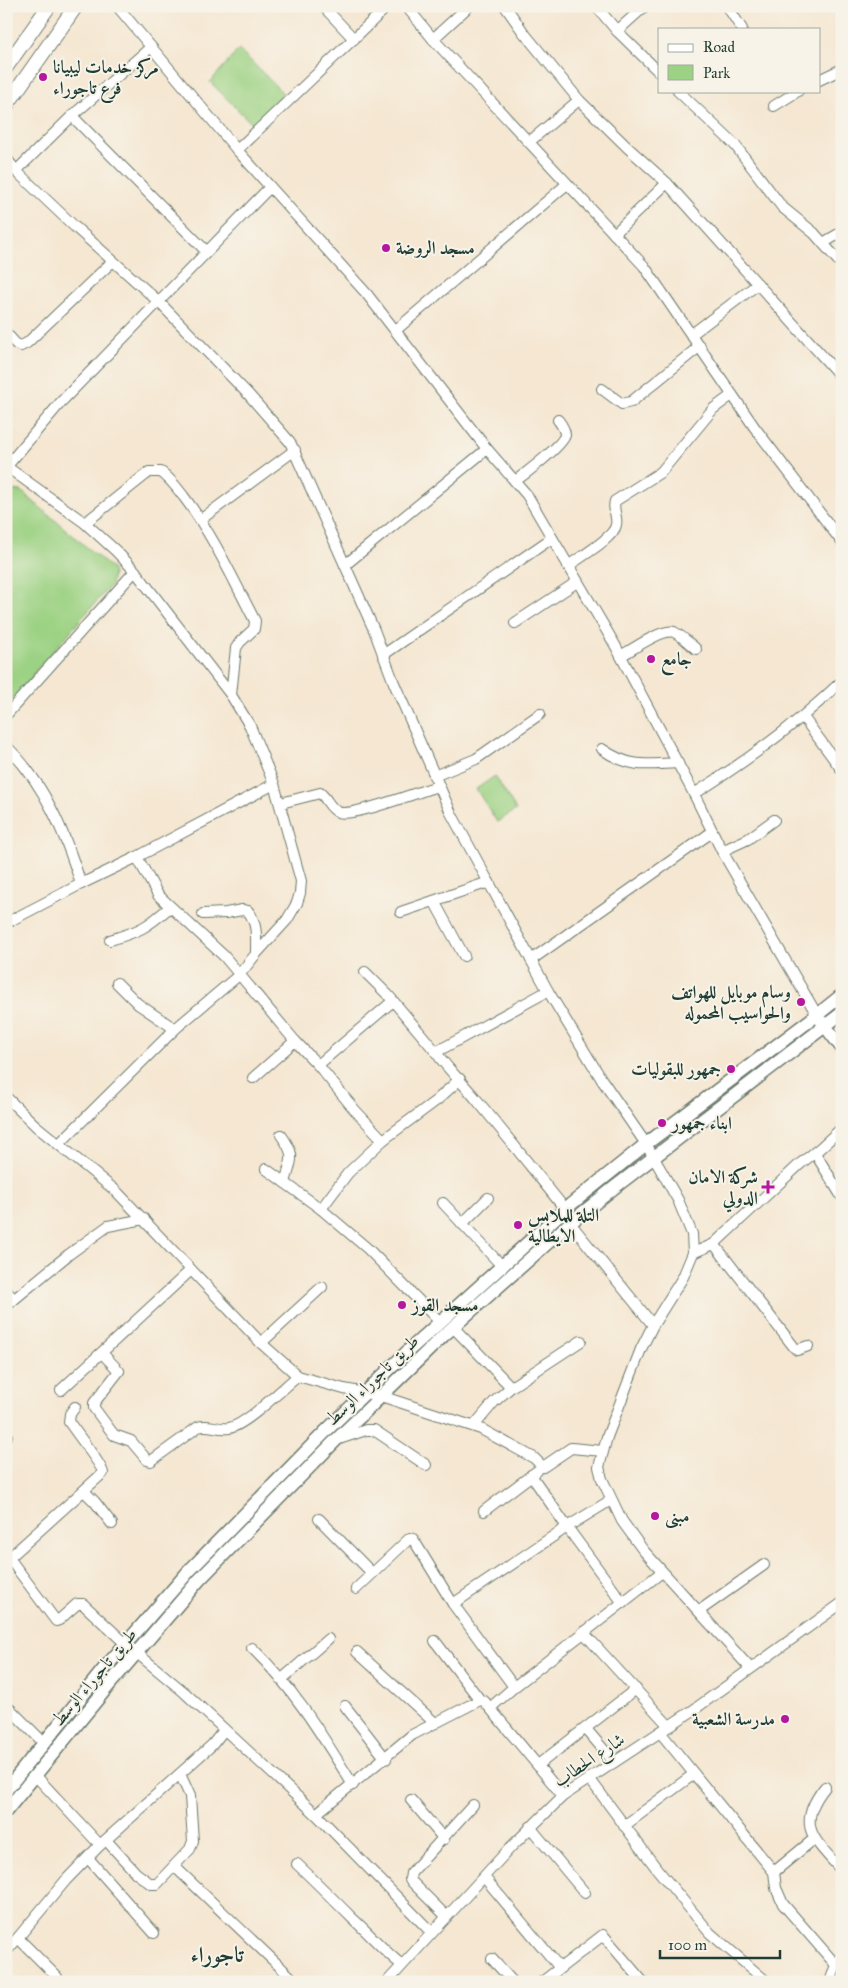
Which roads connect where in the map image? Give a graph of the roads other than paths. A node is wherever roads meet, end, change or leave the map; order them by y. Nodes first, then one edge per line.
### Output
1 (49, 6) edge
2 (76, 6) edge
3 (117, 6) edge
4 (323, 6) edge
5 (388, 6) edge
6 (406, 6) edge
7 (469, 6) edge
8 (505, 6) edge
9 (596, 6) edge
10 (645, 6) edge
11 (727, 6) edge
12 (741, 28) edge
13 (617, 31) junction
14 (354, 39) junction
15 (433, 39) junction
16 (151, 47) junction
17 (6, 67) edge
18 (842, 70) edge
19 (658, 71) edge
20 (820, 80) edge
21 (679, 92) edge
22 (796, 92) edge
23 (579, 100) junction
24 (6, 106) edge
25 (774, 106) dead end
26 (72, 116) junction
27 (529, 142) junction
28 (237, 150) junction
29 (9, 164) edge
30 (667, 182) junction
31 (566, 184) junction
32 (270, 187) junction
33 (842, 232) edge
34 (614, 234) junction
35 (823, 242) junction
36 (206, 251) junction
37 (113, 261) junction
38 (842, 265) edge
39 (758, 284) junction
40 (158, 302) junction
41 (396, 330) junction
42 (6, 333) edge
43 (692, 334) junction
44 (700, 346) junction
45 (842, 378) edge
46 (602, 389) dead end
47 (732, 395) junction
48 (558, 420) dead end
49 (486, 449) junction
50 (295, 450) junction
51 (6, 467) edge
52 (515, 481) junction
53 (200, 520) junction
54 (86, 523) junction
55 (552, 538) junction
56 (841, 538) edge
57 (345, 565) junction
58 (568, 566) junction
59 (135, 571) junction
60 (577, 582) junction
61 (515, 623) dead end
62 (696, 649) dead end
63 (383, 656) junction
64 (621, 656) junction
65 (842, 681) edge
66 (232, 695) junction
67 (6, 714) edge
68 (540, 714) dead end
69 (803, 717) junction
70 (6, 746) edge
71 (602, 749) dead end
72 (678, 763) junction
73 (842, 770) edge
74 (436, 781) junction
75 (274, 784) junction
76 (694, 794) junction
77 (281, 803) junction
78 (774, 820) dead end
79 (712, 832) junction
80 (722, 851) junction
81 (137, 857) junction
82 (489, 882) junction
83 (81, 884) junction
84 (434, 901) junction
85 (170, 907) junction
86 (401, 912) dead end
87 (203, 914) dead end
88 (6, 923) edge
89 (110, 940) dead end
90 (256, 954) junction
91 (464, 956) dead end
92 (531, 960) junction
93 (365, 972) dead end
94 (239, 975) junction
95 (117, 983) dead end
96 (548, 991) junction
97 (842, 994) edge
98 (393, 1001) junction
99 (842, 1014) edge
100 (817, 1015) junction
101 (826, 1027) junction
102 (175, 1029) junction
103 (295, 1041) junction
104 (842, 1048) edge
105 (436, 1052) junction
106 (318, 1065) junction
107 (253, 1078) dead end
108 (460, 1079) junction
109 (6, 1097) edge
110 (842, 1128) edge
111 (281, 1135) dead end
112 (384, 1140) junction
113 (59, 1144) junction
114 (646, 1144) junction
115 (815, 1153) junction
116 (654, 1156) junction
117 (266, 1169) dead end
118 (285, 1183) junction
119 (842, 1196) edge
120 (488, 1198) dead end
121 (443, 1203) dead end
122 (321, 1209) junction
123 (565, 1209) junction
124 (144, 1219) junction
125 (570, 1223) junction
126 (462, 1224) junction
127 (714, 1244) junction
128 (693, 1253) junction
129 (501, 1265) junction
130 (191, 1270) junction
131 (322, 1287) dead end
132 (6, 1291) edge
133 (10, 1303) edge
134 (439, 1321) junction
135 (653, 1325) junction
136 (453, 1327) junction
137 (581, 1341) dead end
138 (261, 1343) junction
139 (808, 1346) dead end
140 (102, 1353) junction
141 (298, 1376) junction
142 (511, 1387) junction
143 (61, 1390) dead end
144 (365, 1393) junction
145 (381, 1396) junction
146 (75, 1407) dead end
147 (474, 1426) junction
148 (336, 1440) junction
149 (603, 1451) junction
150 (426, 1465) dead end
151 (543, 1467) junction
152 (531, 1475) junction
153 (84, 1491) junction
154 (611, 1500) junction
155 (484, 1512) dead end
156 (319, 1519) dead end
157 (112, 1524) dead end
158 (566, 1527) junction
159 (8, 1559) edge
160 (764, 1565) dead end
161 (662, 1572) junction
162 (372, 1573) junction
163 (356, 1589) dead end
164 (842, 1602) edge
165 (623, 1603) junction
166 (453, 1604) junction
167 (699, 1611) junction
168 (583, 1632) junction
169 (328, 1639) dead end
170 (435, 1641) dead end
171 (132, 1648) junction
172 (252, 1648) dead end
173 (357, 1652) dead end
174 (750, 1668) junction
175 (282, 1679) junction
176 (514, 1687) junction
177 (636, 1689) junction
178 (480, 1700) junction
179 (6, 1705) edge
180 (346, 1706) dead end
181 (490, 1708) junction
182 (435, 1722) junction
183 (669, 1726) junction
184 (586, 1729) junction
185 (224, 1730) junction
186 (660, 1732) junction
187 (44, 1743) junction
188 (386, 1759) junction
189 (614, 1762) junction
190 (538, 1765) junction
191 (180, 1774) junction
192 (694, 1774) junction
193 (35, 1776) junction
194 (589, 1778) junction
195 (353, 1785) junction
196 (825, 1787) dead end
197 (6, 1790) edge
198 (563, 1796) junction
199 (411, 1800) dead end
200 (473, 1805) dead end
201 (6, 1811) edge
202 (316, 1814) junction
203 (624, 1826) junction
204 (530, 1827) junction
205 (444, 1839) junction
206 (814, 1839) junction
207 (103, 1843) junction
208 (88, 1858) junction
209 (297, 1864) dead end
210 (174, 1866) junction
211 (842, 1871) edge
212 (774, 1872) junction
213 (484, 1877) junction
214 (585, 1893) dead end
215 (446, 1916) junction
216 (431, 1932) junction
217 (154, 1933) dead end
218 (18, 1938) junction
219 (6, 1952) edge
220 (842, 1956) edge
221 (492, 1959) dead end
222 (402, 1965) junction
223 (836, 1966) junction
224 (560, 1968) junction
225 (57, 1977) dead end
226 (296, 1982) edge
227 (387, 1982) edge
228 (513, 1982) edge
229 (542, 1982) edge
230 (643, 1982) edge
231 (767, 1982) edge
232 (830, 1982) edge

1 - 17 highway
2 - 24 highway
3 - 16 street
4 - 14 street
5 - 14 street
6 - 15 street
7 - 15 street
8 - 23 street
9 - 13 street
10 - 13 street
11 - 12 street
13 - 19 street
14 - 28 street
15 - 27 street
16 - 26 street
16 - 28 street
18 - 20 street
21 - 35 street
22 - 25 street
23 - 27 street
23 - 30 street
26 - 29 street
26 - 36 street
27 - 31 street
28 - 32 street
29 - 37 street
30 - 34 street
30 - 39 street
31 - 34 street
31 - 41 street
32 - 36 street
32 - 41 street
33 - 35 street
34 - 43 street
35 - 38 street
36 - 40 street
37 - 40 street
37 - 42 street
39 - 43 street
39 - 45 street
40 - 50 street
40 - 51 street
41 - 49 street
43 - 44 street
44 - 46 street
44 - 47 street
47 - 56 street
47 - 58 street
48 - 52 street
49 - 52 street
49 - 57 street
50 - 53 street
50 - 57 street
51 - 54 street
52 - 55 street
53 - 54 street
53 - 66 street
54 - 59 street
55 - 58 street
55 - 63 street
57 - 63 street
58 - 60 street
59 - 66 street
59 - 67 street
60 - 61 street
60 - 64 street
62 - 64 street
63 - 74 street
64 - 72 street
65 - 69 street
66 - 75 street
68 - 74 street
69 - 73 street
69 - 76 street
70 - 83 street
71 - 72 street
72 - 76 street
74 - 77 street
74 - 82 street
75 - 77 street
75 - 81 street
76 - 79 street
77 - 90 street
78 - 80 street
79 - 80 street
79 - 92 street
80 - 100 street
81 - 83 street
81 - 85 street
82 - 84 street
82 - 92 street
83 - 88 street
84 - 86 street
84 - 91 street
85 - 89 street
85 - 94 street
87 - 90 street
90 - 94 street
92 - 96 street
93 - 98 street
94 - 102 street
94 - 103 street
95 - 102 street
96 - 105 street
96 - 114 street
97 - 100 main road
98 - 105 street
98 - 106 street
99 - 101 main road, طريق تاجوراء الوسط
100 - 101 main road
100 - 114 main road
101 - 104 main road
101 - 116 main road, طريق تاجوراء الوسط
102 - 113 street
103 - 106 street
103 - 107 street
105 - 108 street
106 - 112 street
108 - 112 street
108 - 123 street
109 - 113 street
110 - 115 street
111 - 118 street
112 - 122 street
113 - 124 street
114 - 116 street
114 - 123 main road
115 - 119 street
115 - 127 street
116 - 125 main road, طريق تاجوراء الوسط
116 - 128 street
117 - 118 street
118 - 122 street
120 - 126 street
121 - 126 street
122 - 134 street
123 - 129 main road
124 - 130 street
124 - 133 street
125 - 135 street
125 - 136 main road, طريق تاجوراء الوسط
126 - 129 street
127 - 128 street
127 - 139 street
128 - 135 street
129 - 134 main road
130 - 138 street
130 - 140 street
131 - 138 street
132 - 133 street
134 - 144 main road
135 - 149 street
136 - 142 street
136 - 145 main road, طريق تاجوراء الوسط
137 - 142 street
138 - 141 street
140 - 141 street
140 - 143 street
141 - 144 street
142 - 147 street
144 - 145 street
144 - 171 main road
145 - 147 street
145 - 148 main road, طريق تاجوراء الوسط
146 - 153 street
147 - 151 street
148 - 150 street
148 - 171 main road, طريق تاجوراء الوسط
149 - 151 street
149 - 154 street
151 - 152 street
152 - 155 street
152 - 158 street
153 - 157 street
153 - 159 street
154 - 158 street
154 - 161 street
156 - 162 street
158 - 165 street
158 - 166 street
159 - 171 street
160 - 167 street
161 - 165 street
161 - 167 street
162 - 163 street
162 - 166 street
164 - 174 street, شارع الحطاب
165 - 168 street
166 - 176 street
167 - 174 street
168 - 176 street
168 - 177 street
169 - 175 street
170 - 178 street
171 - 185 street
171 - 187 main road
171 - 193 main road, طريق تاجوراء الوسط
172 - 175 street
173 - 182 street
174 - 183 street, شارع الحطاب
175 - 195 street
176 - 181 street
177 - 183 street
177 - 184 street
178 - 181 street
178 - 182 street
179 - 187 street
180 - 188 street
181 - 190 street
182 - 188 street
183 - 186 street, شارع الحطاب
184 - 189 street
184 - 190 street
185 - 191 street
185 - 202 street
186 - 189 street, شارع الحطاب
186 - 192 street
187 - 197 main road
188 - 195 street
189 - 194 street, شارع الحطاب
190 - 198 street
191 - 207 street
191 - 210 street
192 - 203 street
192 - 212 street
193 - 201 main road, طريق تاجوراء الوسط
193 - 207 street
194 - 198 street, شارع الحطاب
194 - 203 street
195 - 202 street
196 - 206 street
198 - 204 street, شارع الحطاب
199 - 205 street
200 - 205 street
202 - 216 street
203 - 231 street
204 - 213 street, شارع الحطاب
204 - 214 street
205 - 215 street
206 - 211 street
206 - 212 street
207 - 208 street
207 - 210 street
208 - 217 street
208 - 218 street
209 - 222 street
210 - 226 street
212 - 223 street
213 - 215 street, شارع الحطاب
213 - 224 street
215 - 216 street, شارع الحطاب
216 - 222 street, شارع الحطاب
218 - 219 street
218 - 225 street
220 - 223 street
221 - 228 street
222 - 227 street, شارع الحطاب
223 - 232 street
224 - 229 street
224 - 230 street

